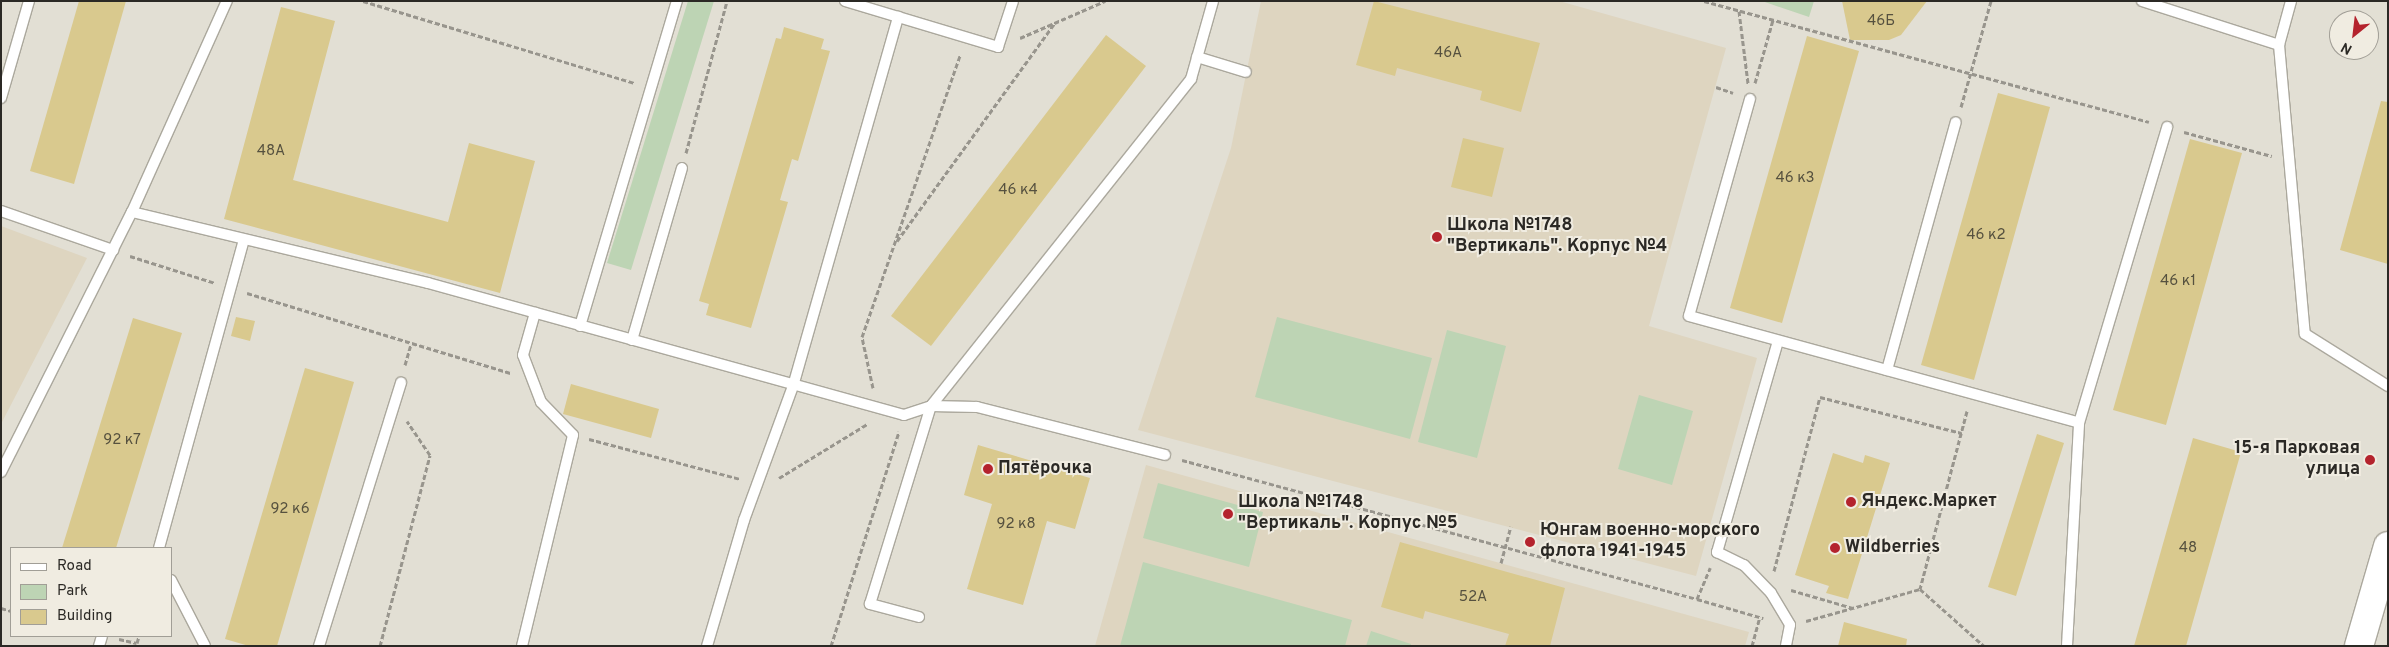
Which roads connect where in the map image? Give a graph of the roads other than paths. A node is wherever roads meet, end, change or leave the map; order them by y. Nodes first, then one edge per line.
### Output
1 (29, 1) edge
2 (227, 1) edge
3 (677, 1) edge
4 (845, 1) edge
5 (1013, 1) edge
6 (1212, 1) edge
7 (2142, 1) edge
8 (2291, 1) edge
9 (898, 17) junction
10 (2279, 45) junction
11 (1197, 57) junction
12 (1246, 72) dead end
13 (1, 98) edge
14 (1750, 98) road end
15 (1956, 122) road end
16 (2167, 127) road end
17 (682, 168) road end
18 (1, 211) edge
19 (132, 212) junction
20 (244, 240) junction
21 (113, 250) junction
22 (535, 313) junction
23 (580, 326) junction
24 (632, 340) junction
25 (1778, 341) junction
26 (1887, 370) junction
27 (401, 382) dead end
28 (793, 386) junction
29 (2388, 386) edge
30 (932, 406) junction
31 (2078, 423) junction
32 (1165, 455) road end
33 (1, 472) edge
34 (2388, 546) edge
35 (159, 547) edge
36 (172, 582) edge
37 (2380, 603) edge
38 (919, 617) dead end
39 (107, 637) edge
40 (99, 646) edge
41 (205, 646) edge
42 (319, 646) edge
43 (522, 646) edge
44 (707, 646) edge
45 (1786, 646) edge
46 (2067, 646) edge
47 (2359, 646) edge

1 - 13 lane
2 - 19 lane
3 - 23 lane
4 - 9 lane
5 - 9 lane
6 - 11 lane
7 - 10 lane
8 - 10 lane
9 - 28 lane
10 - 29 lane
11 - 12 lane
11 - 30 lane
14 - 25 lane
15 - 26 lane
16 - 31 lane
17 - 24 lane
18 - 21 lane
19 - 20 lane
19 - 21 lane
20 - 22 lane
20 - 35 lane
21 - 33 lane
22 - 23 lane
22 - 43 lane
23 - 24 lane
24 - 28 lane
25 - 26 lane
25 - 45 lane
26 - 31 lane
27 - 42 lane
28 - 30 lane
28 - 44 lane
30 - 32 lane
30 - 38 lane
31 - 46 lane
34 - 37 street
36 - 41 lane
37 - 47 street
39 - 40 lane

